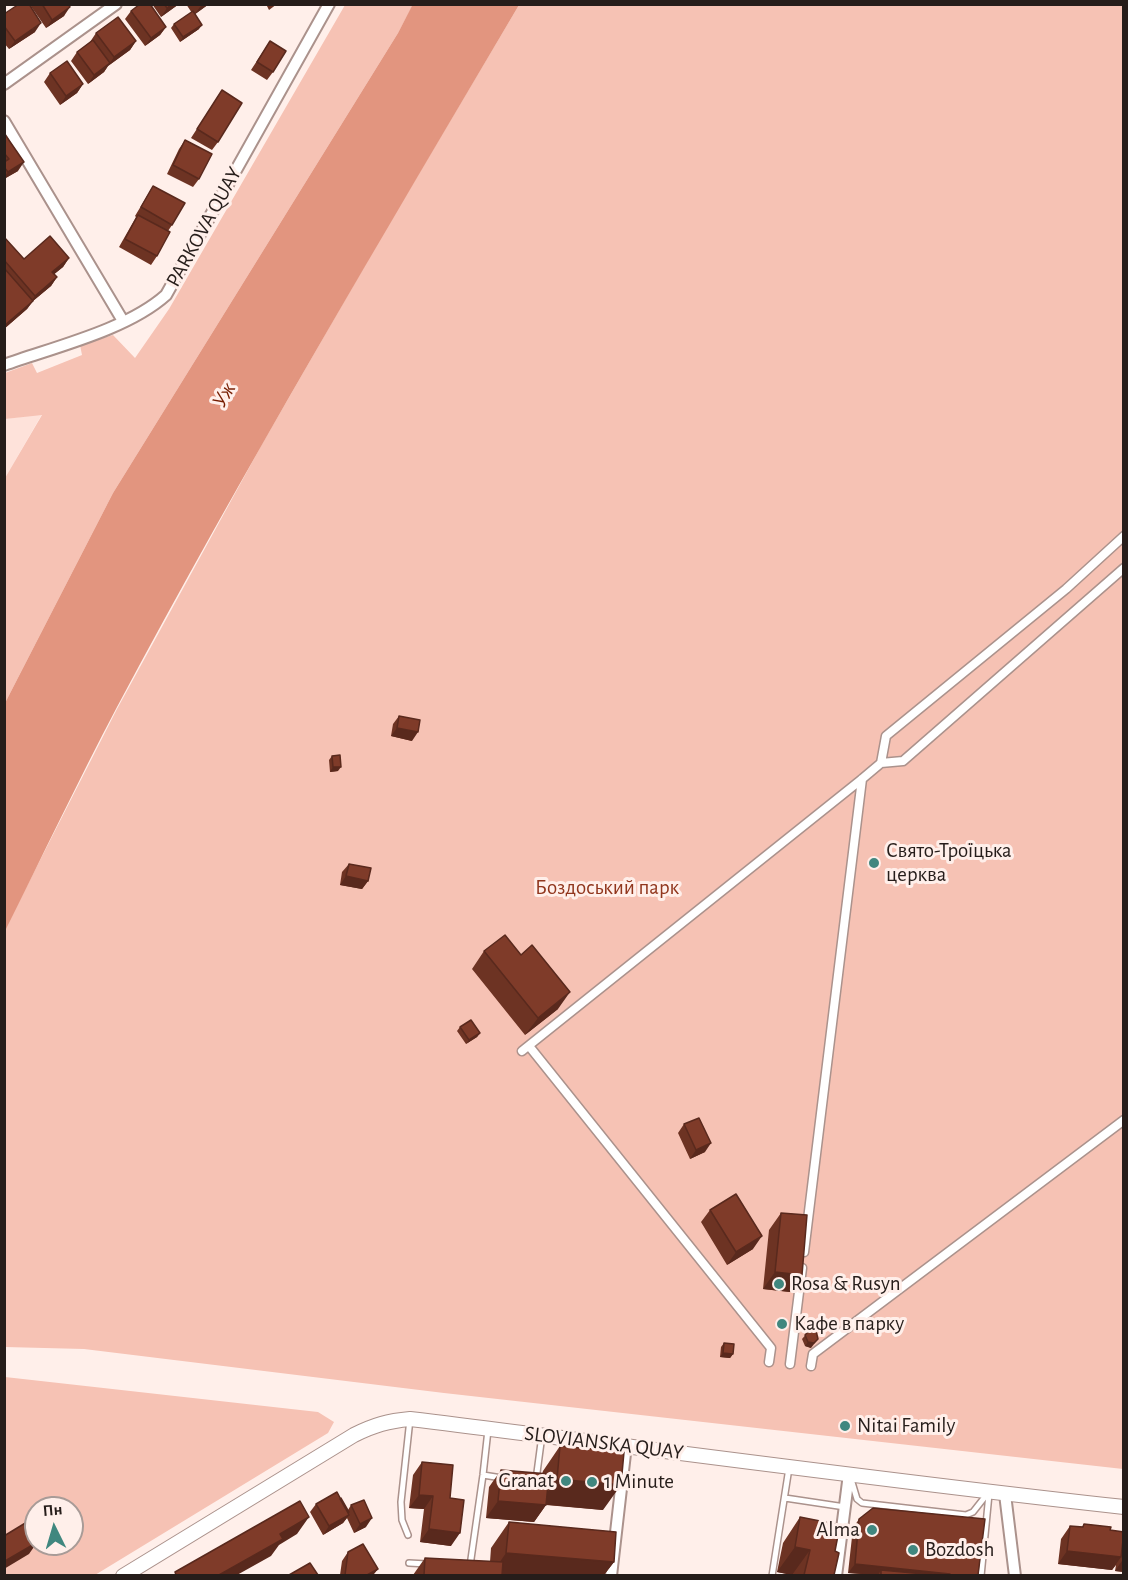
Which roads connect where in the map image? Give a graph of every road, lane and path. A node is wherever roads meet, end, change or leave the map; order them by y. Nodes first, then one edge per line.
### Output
1 (117, 4) edge
2 (329, 4) edge
3 (4, 84) edge
4 (4, 122) edge
5 (123, 321) junction
6 (4, 365) edge
7 (1124, 536) edge
8 (1124, 568) edge
9 (881, 763) junction
10 (862, 779) junction
11 (1124, 1120) edge
12 (769, 1362) dead end
13 (790, 1364) dead end
14 (811, 1366) dead end
15 (410, 1419) junction
16 (488, 1429) junction
17 (542, 1435) junction
18 (626, 1445) junction
19 (789, 1466) junction
20 (849, 1474) junction
21 (483, 1475) junction
22 (504, 1478) edge
23 (525, 1481) edge
24 (989, 1492) junction
25 (1005, 1494) junction
26 (785, 1498) junction
27 (845, 1507) junction
28 (1124, 1507) edge
29 (408, 1535) dead end
30 (409, 1563) dead end
31 (430, 1564) edge
32 (460, 1566) edge
33 (123, 1575) edge
34 (610, 1575) edge
35 (772, 1575) edge
36 (836, 1575) edge
37 (981, 1575) edge
38 (1016, 1575) edge

1 - 3 street
2 - 5 street, PARKOVA QUAY
4 - 5 street
5 - 6 street, PARKOVA QUAY
7 - 9 street
8 - 9 street
9 - 10 street
10 - 12 street
10 - 13 street
11 - 14 street
15 - 16 street, SLOVIANSKA QUAY
15 - 29 lane
15 - 33 street, SLOVIANSKA QUAY
16 - 17 street, SLOVIANSKA QUAY
16 - 21 lane
17 - 18 street, SLOVIANSKA QUAY
17 - 23 lane
18 - 19 street, SLOVIANSKA QUAY
18 - 34 street
19 - 20 street, SLOVIANSKA QUAY
19 - 26 lane
20 - 24 street, SLOVIANSKA QUAY
20 - 24 lane
20 - 27 street
21 - 22 lane
21 - 32 lane
24 - 25 street, SLOVIANSKA QUAY
24 - 37 lane
25 - 28 street, SLOVIANSKA QUAY
25 - 38 street
26 - 27 lane
26 - 35 lane
27 - 36 street
30 - 31 lane

